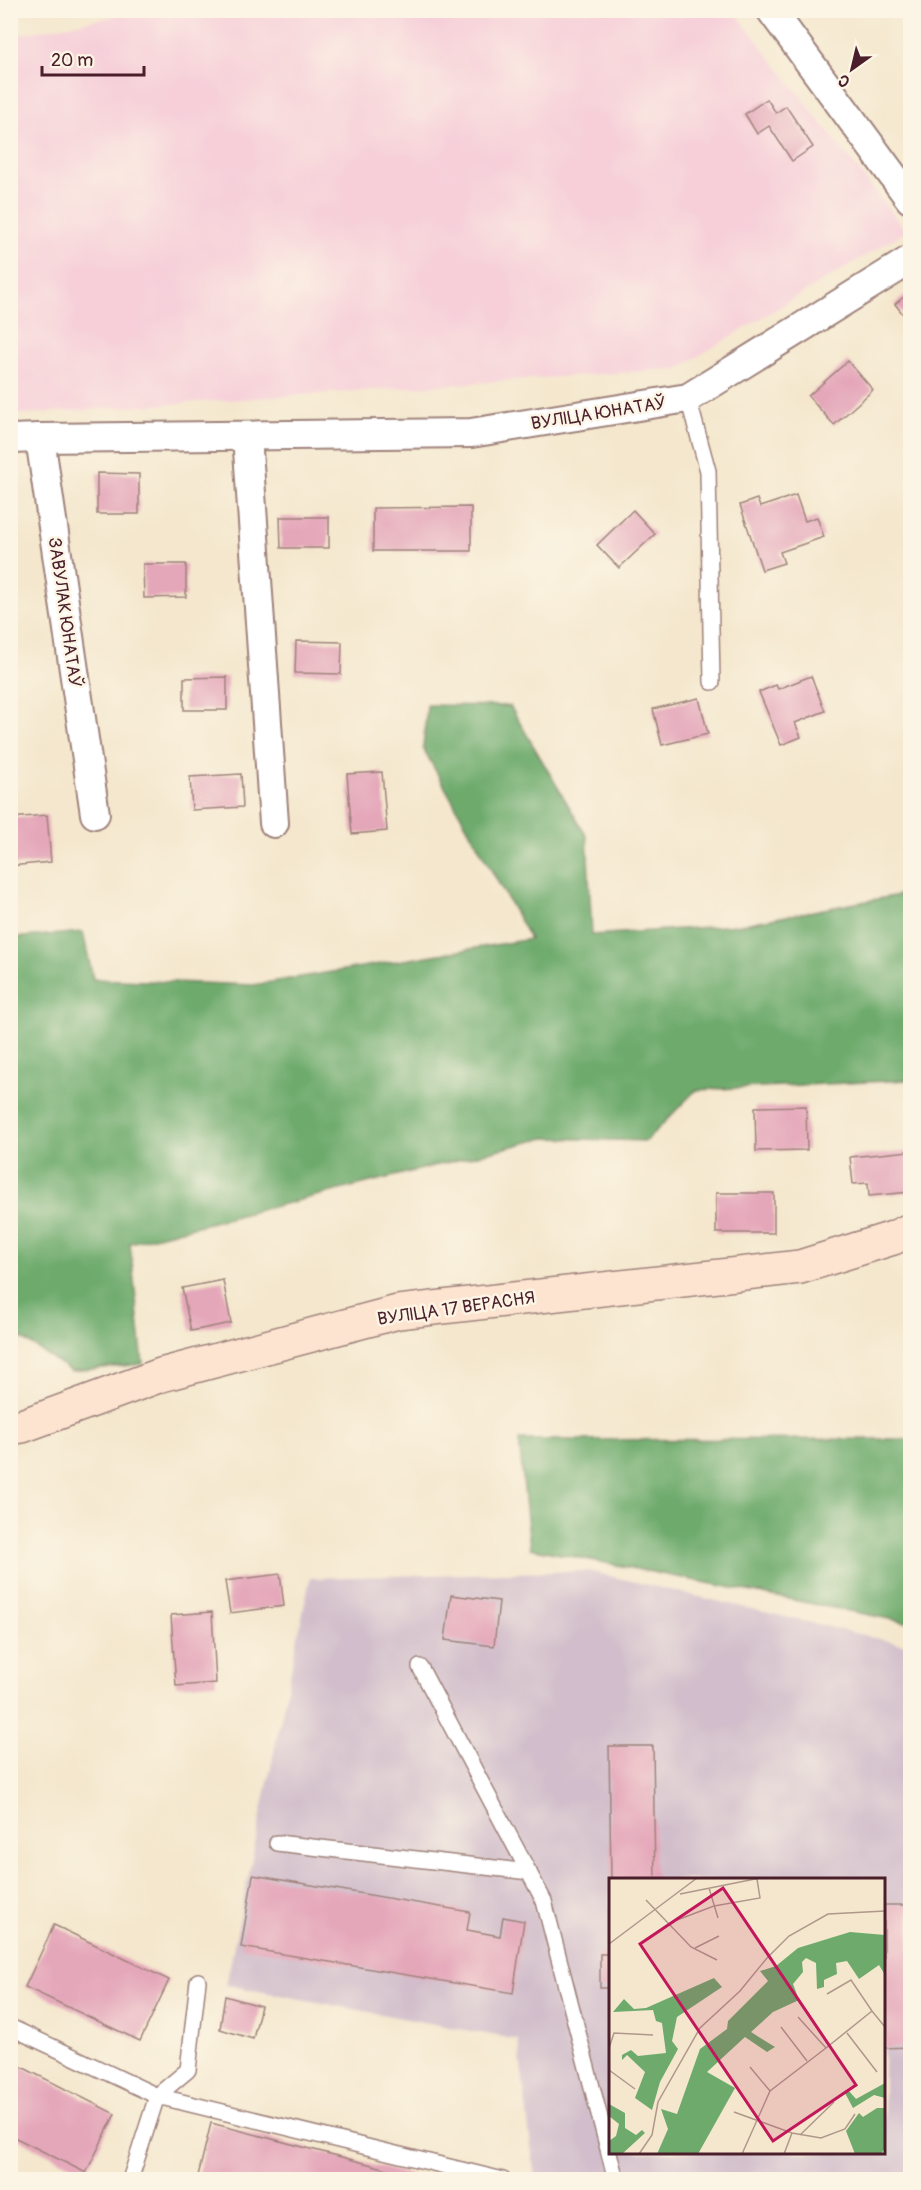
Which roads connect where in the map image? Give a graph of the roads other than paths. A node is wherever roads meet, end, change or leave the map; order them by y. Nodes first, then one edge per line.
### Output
1 (771, 10) edge
2 (910, 199) edge
3 (910, 260) edge
4 (688, 398) junction
5 (247, 436) junction
6 (40, 438) junction
7 (10, 439) edge
8 (712, 682) dead end
9 (95, 814) dead end
10 (274, 823) dead end
11 (910, 1230) edge
12 (10, 1428) edge
13 (420, 1667) dead end
14 (277, 1843) dead end
15 (529, 1872) junction
16 (198, 1981) dead end
17 (10, 2027) edge
18 (157, 2096) junction
19 (609, 2153) edge
20 (609, 2154) edge
21 (130, 2180) edge
22 (503, 2180) edge
23 (616, 2180) edge

1 - 2 street
3 - 4 street, ВУЛІЦА ЮНАТАЎ
4 - 5 street, ВУЛІЦА ЮНАТАЎ
4 - 8 lane
5 - 6 street, ВУЛІЦА ЮНАТАЎ
5 - 10 street
6 - 7 street
6 - 9 street, ЗАВУЛАК ЮНАТАЎ
11 - 12 street, ВУЛІЦА 17 ВЕРАСНЯ
13 - 15 lane
14 - 15 lane
15 - 19 lane
16 - 18 lane
17 - 18 lane
18 - 21 lane
18 - 22 lane
20 - 23 lane

